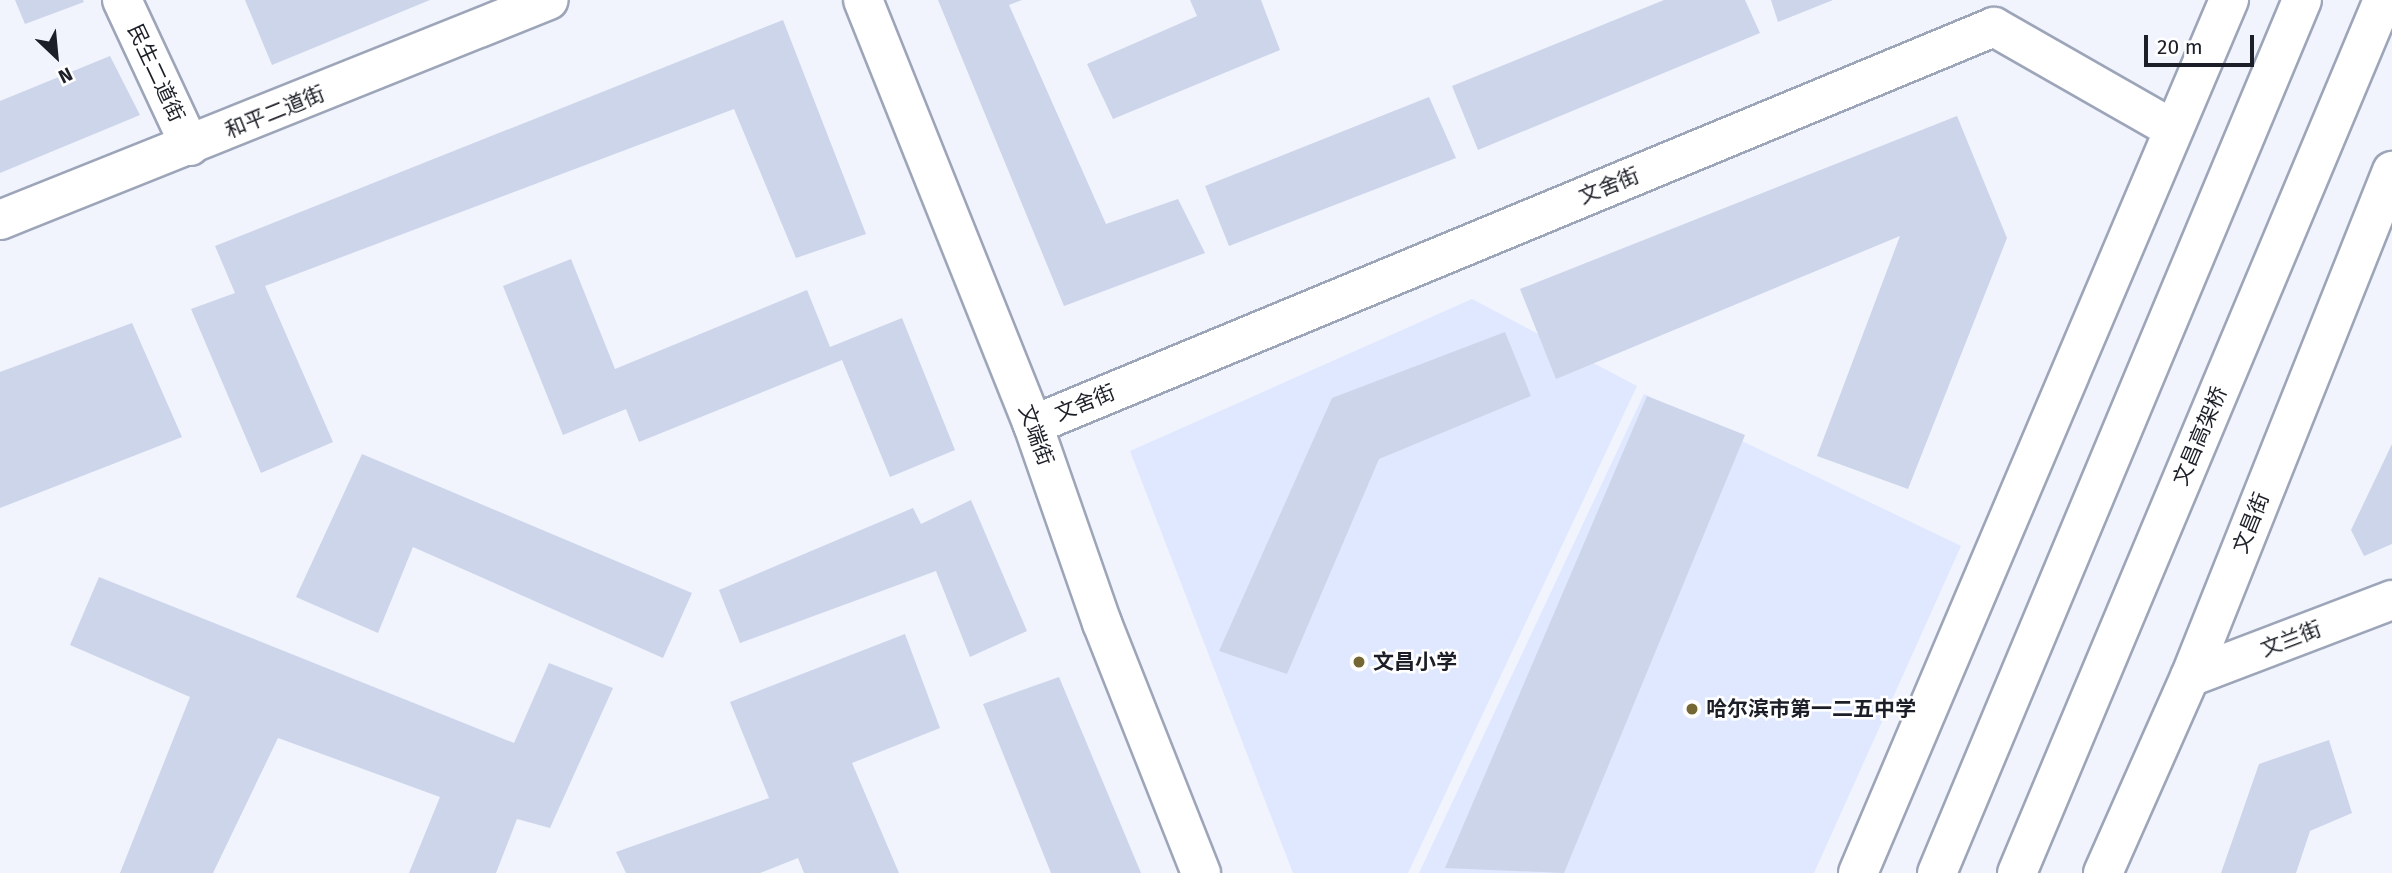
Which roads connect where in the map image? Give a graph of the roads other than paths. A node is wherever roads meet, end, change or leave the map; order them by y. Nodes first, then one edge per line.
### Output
1 (122, 0) edge
2 (549, 0) edge
3 (863, 0) edge
4 (2229, 0) edge
5 (2302, 0) edge
6 (2383, 0) edge
7 (2174, 129) junction
8 (190, 146) junction
9 (2392, 170) edge
10 (0, 220) edge
11 (1033, 425) junction
12 (2392, 600) edge
13 (2190, 677) junction
14 (2109, 868) edge
15 (1201, 873) edge
16 (1858, 873) edge
17 (1937, 873) edge
18 (2017, 873) edge

1 - 8 main road, 民生二道街
2 - 8 main road, 和平二道街
3 - 11 main road, 文端街
4 - 7 main road
5 - 17 main road
6 - 18 main road, 文昌高架桥
7 - 11 main road, 文舍街
7 - 16 main road
8 - 10 main road, 和平二道街
9 - 13 main road, 文昌街
11 - 15 main road, 文端街
12 - 13 main road, 文兰街
13 - 14 main road, 文昌街

